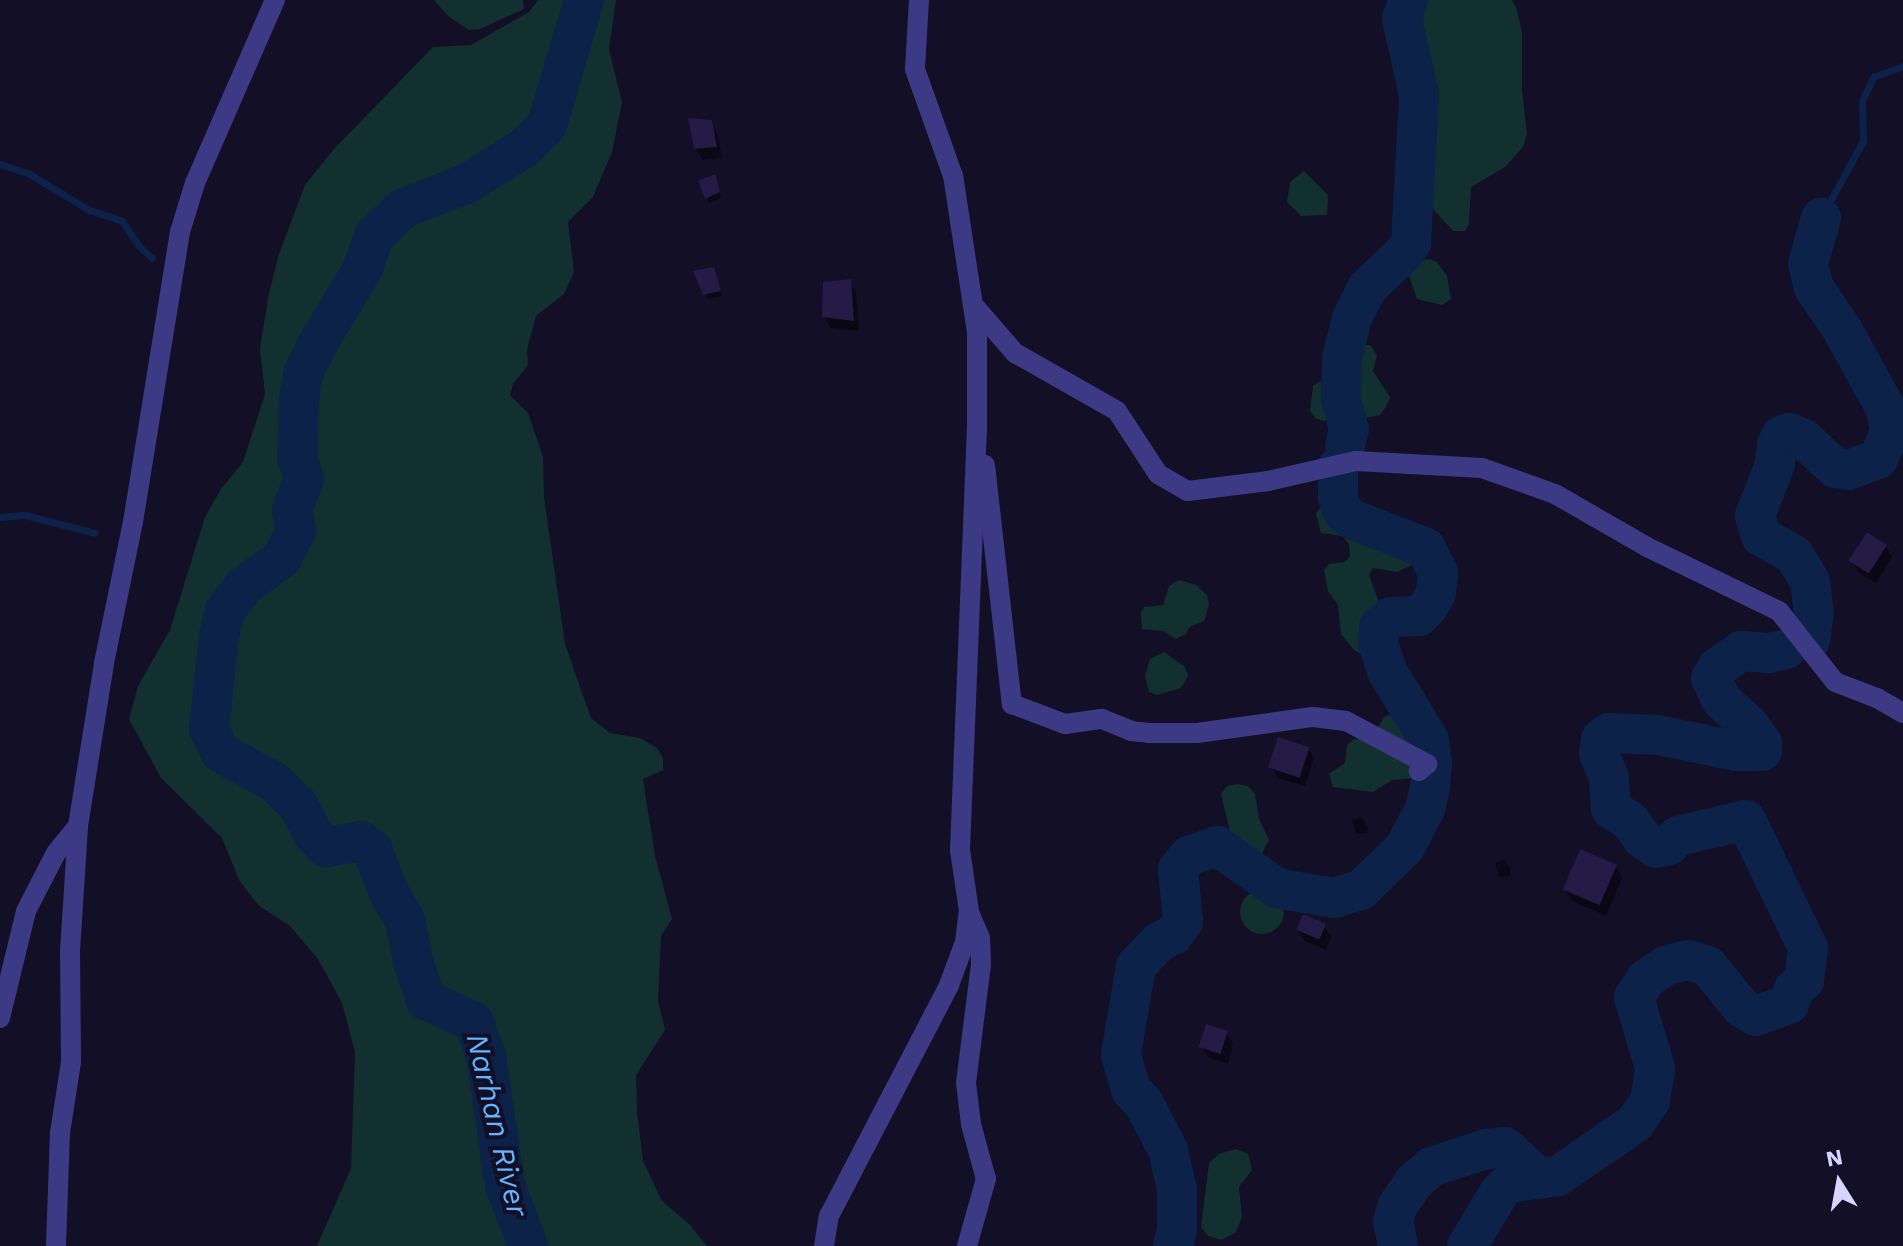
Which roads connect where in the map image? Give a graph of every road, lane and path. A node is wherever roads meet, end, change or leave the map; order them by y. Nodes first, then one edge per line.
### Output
1 (275, 0) edge
2 (919, 0) edge
3 (973, 305) junction
4 (977, 430) junction
5 (1903, 713) edge
6 (1419, 771) dead end
7 (78, 826) junction
8 (969, 911) junction
9 (0, 1018) edge
10 (56, 1246) edge
11 (824, 1246) edge
12 (967, 1246) edge

1 - 7 street
2 - 3 street
3 - 4 street
3 - 5 street
4 - 6 street
4 - 8 street
7 - 9 street
7 - 10 street
8 - 11 street
8 - 12 street

